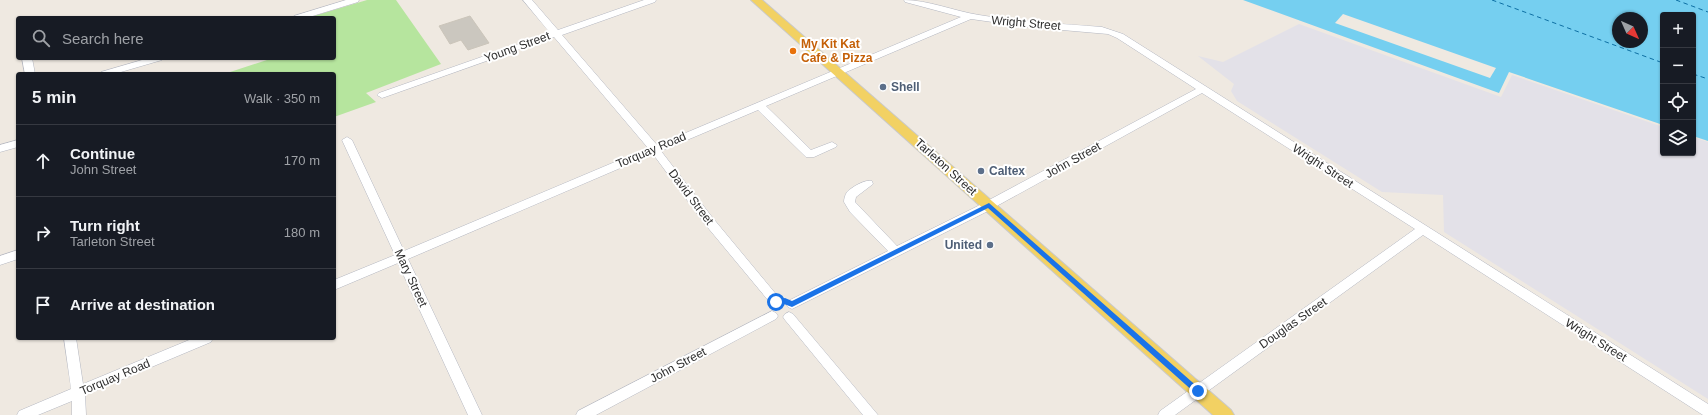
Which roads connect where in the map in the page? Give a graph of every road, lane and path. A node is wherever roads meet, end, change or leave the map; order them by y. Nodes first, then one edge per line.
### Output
1 (355, 0) edge
2 (527, 0) edge
3 (652, 0) edge
4 (756, 0) edge
5 (908, 0) edge
6 (303, 16) edge
7 (968, 17) junction
8 (557, 33) junction
9 (27, 60) edge
10 (152, 60) edge
11 (30, 72) edge
12 (111, 72) edge
13 (839, 72) junction
14 (1202, 89) junction
15 (382, 95) dead end
16 (760, 106) junction
17 (347, 140) dead end
18 (16, 144) edge
19 (832, 145) dead end
20 (654, 148) junction
21 (0, 149) edge
22 (868, 184) dead end
23 (989, 205) junction
24 (1422, 230) junction
25 (895, 252) junction
26 (16, 255) edge
27 (401, 257) junction
28 (0, 261) edge
29 (336, 284) edge
30 (776, 302) junction
31 (792, 304) junction
32 (772, 316) junction
33 (789, 317) junction
34 (70, 340) edge
35 (202, 340) edge
36 (1198, 391) junction
37 (78, 393) junction
38 (1708, 411) edge
39 (24, 415) edge
40 (79, 415) edge
41 (475, 415) edge
42 (583, 415) edge
43 (871, 415) edge
44 (1165, 415) edge
45 (1225, 415) edge

1 - 6 street
2 - 8 street, David Street
3 - 8 street, Young Street
4 - 13 main road, Tarleton Street
5 - 7 street, Wright Street
7 - 13 street, Torquay Road
7 - 14 street, Wright Street
8 - 15 street, Young Street
8 - 20 street, David Street
9 - 11 street
10 - 12 street
13 - 16 street, Torquay Road
13 - 23 main road, Tarleton Street
14 - 23 street, John Street
14 - 24 street, Wright Street
16 - 19 street
16 - 20 street, Torquay Road
17 - 27 street, Mary Street
18 - 21 street
20 - 27 street, Torquay Road
20 - 30 street, David Street
22 - 25 street
23 - 25 street, John Street
23 - 36 main road, Tarleton Street
24 - 36 street, Douglas Street
24 - 38 street, Wright Street
25 - 31 street, John Street
26 - 28 street
27 - 29 street, Torquay Road
27 - 41 street, Mary Street
30 - 31 street
30 - 32 street
31 - 33 street
32 - 33 street
32 - 42 street, John Street
33 - 43 street
34 - 37 street
35 - 37 street, Torquay Road
36 - 44 street, Douglas Street
36 - 45 main road, Tarleton Street
37 - 39 street, Torquay Road
37 - 40 street

